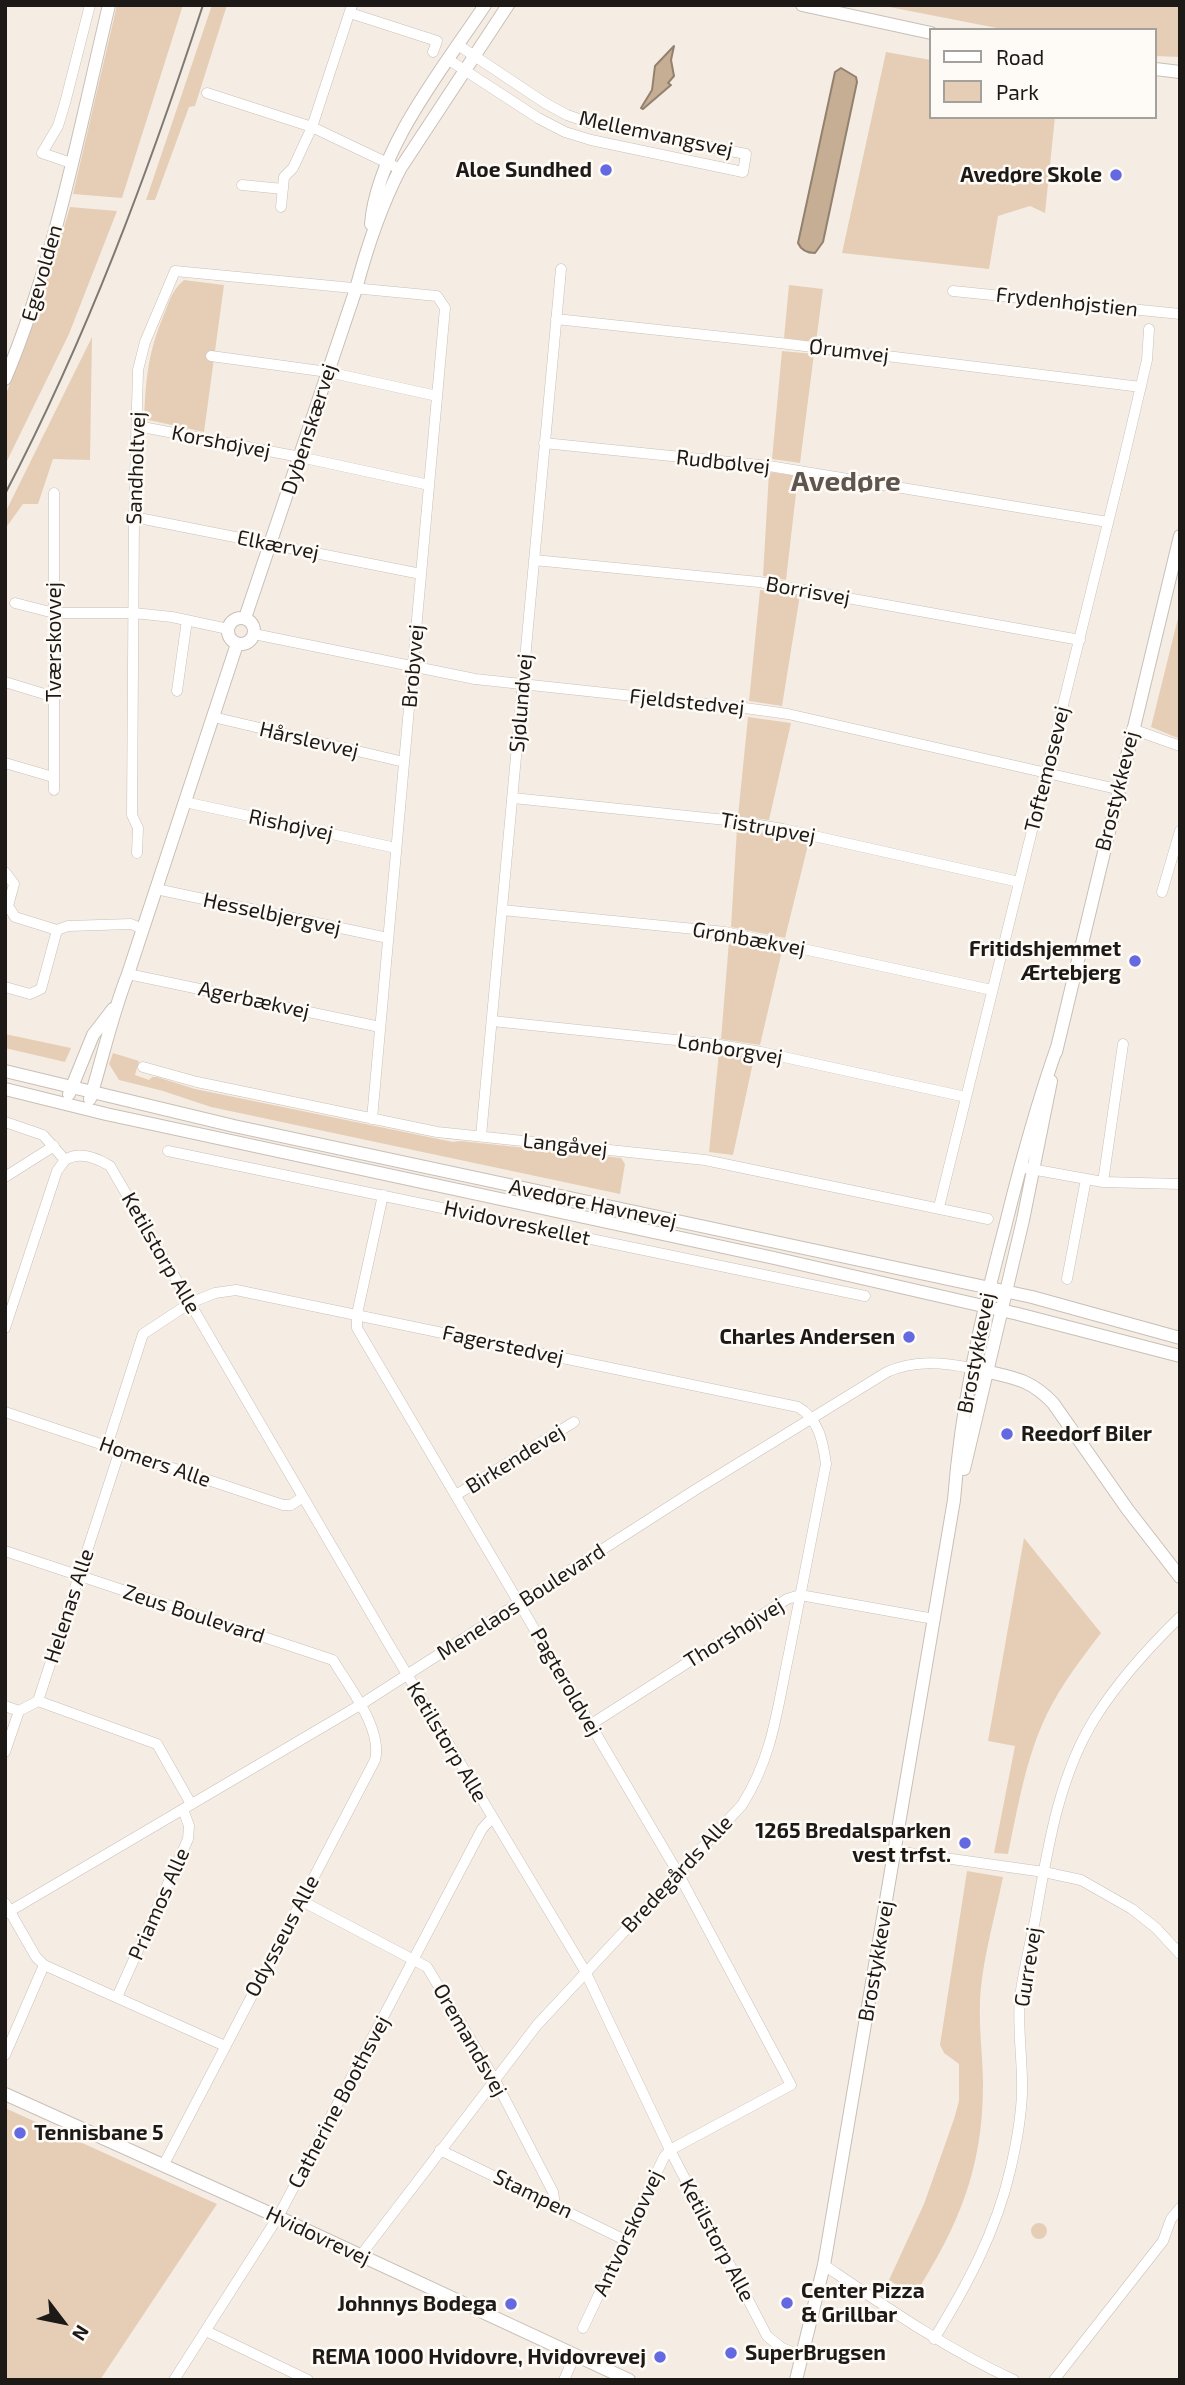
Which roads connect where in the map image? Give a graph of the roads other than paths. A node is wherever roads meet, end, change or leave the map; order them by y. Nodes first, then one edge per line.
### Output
1 (90, 5) edge
2 (109, 5) edge
3 (485, 5) edge
4 (508, 5) edge
5 (802, 5) edge
6 (351, 9) edge
7 (930, 33) edge
8 (458, 45) junction
9 (433, 52) dead end
10 (474, 56) junction
11 (449, 60) junction
12 (1157, 69) edge
13 (464, 70) junction
14 (1180, 72) edge
15 (207, 93) dead end
16 (312, 127) junction
17 (71, 163) junction
18 (387, 163) junction
19 (400, 169) junction
20 (242, 185) dead end
21 (283, 189) junction
22 (281, 207) dead end
23 (369, 238) junction
24 (561, 269) dead end
25 (356, 289) junction
26 (953, 291) dead end
27 (1180, 314) edge
28 (556, 318) junction
29 (1149, 328) dead end
30 (211, 356) dead end
31 (328, 372) junction
32 (5, 380) edge
33 (1141, 387) junction
34 (437, 396) junction
35 (137, 426) junction
36 (544, 443) junction
37 (300, 457) junction
38 (429, 485) junction
39 (54, 493) dead end
40 (134, 517) junction
41 (1108, 522) junction
42 (1180, 536) edge
43 (271, 543) junction
44 (534, 560) junction
45 (421, 573) junction
46 (15, 603) dead end
47 (54, 613) junction
48 (134, 613) junction
49 (245, 618) junction
50 (187, 620) junction
51 (228, 629) junction
52 (254, 634) junction
53 (1080, 640) junction
54 (237, 643) junction
55 (413, 667) junction
56 (5, 682) edge
57 (522, 685) junction
58 (177, 691) dead end
59 (54, 697) junction
60 (213, 718) junction
61 (1132, 729) junction
62 (1180, 746) edge
63 (404, 762) junction
64 (5, 763) edge
65 (1046, 771) junction
66 (54, 777) junction
67 (1117, 789) junction
68 (54, 790) dead end
69 (513, 798) junction
70 (185, 802) junction
71 (1180, 831) edge
72 (396, 848) junction
73 (138, 853) dead end
74 (5, 872) edge
75 (1019, 882) junction
76 (156, 889) junction
77 (1162, 892) dead end
78 (502, 910) junction
79 (143, 929) junction
80 (57, 930) junction
81 (388, 939) junction
82 (128, 974) junction
83 (5, 986) edge
84 (992, 990) junction
85 (115, 1005) junction
86 (492, 1021) junction
87 (380, 1027) junction
88 (1124, 1044) dead end
89 (1056, 1047) junction
90 (143, 1067) dead end
91 (5, 1071) edge
92 (5, 1088) edge
93 (71, 1088) junction
94 (92, 1093) junction
95 (966, 1097) junction
96 (65, 1104) junction
97 (87, 1110) junction
98 (372, 1119) junction
99 (5, 1122) edge
100 (481, 1136) junction
101 (54, 1146) junction
102 (168, 1151) dead end
103 (65, 1160) junction
104 (1020, 1167) junction
105 (1034, 1170) junction
106 (5, 1177) edge
107 (1086, 1179) junction
108 (1103, 1182) junction
109 (1180, 1184) edge
110 (383, 1195) junction
111 (939, 1208) junction
112 (988, 1219) dead end
113 (1068, 1279) dead end
114 (989, 1288) junction
115 (1006, 1292) junction
116 (865, 1296) dead end
117 (190, 1303) junction
118 (984, 1307) junction
119 (1001, 1311) junction
120 (357, 1314) junction
121 (5, 1328) edge
122 (1180, 1338) edge
123 (1180, 1356) edge
124 (971, 1368) junction
125 (986, 1372) junction
126 (5, 1412) edge
127 (812, 1418) junction
128 (575, 1422) dead end
129 (107, 1446) junction
130 (120, 1450) junction
131 (456, 1495) junction
132 (303, 1497) junction
133 (954, 1500) junction
134 (5, 1551) edge
135 (79, 1576) junction
136 (1180, 1577) edge
137 (800, 1595) junction
138 (520, 1603) junction
139 (1180, 1617) edge
140 (934, 1619) junction
141 (408, 1675) junction
142 (38, 1701) junction
143 (360, 1705) junction
144 (5, 1706) edge
145 (19, 1711) junction
146 (590, 1725) junction
147 (5, 1752) edge
148 (187, 1807) junction
149 (492, 1818) junction
150 (895, 1851) junction
151 (1044, 1872) junction
152 (678, 1873) junction
153 (300, 1900) junction
154 (7, 1909) edge
155 (1180, 1954) edge
156 (413, 1959) junction
157 (44, 1965) junction
158 (585, 1971) junction
159 (117, 1997) junction
160 (225, 2046) junction
161 (5, 2055) edge
162 (495, 2080) junction
163 (791, 2085) joint
164 (5, 2094) edge
165 (440, 2150) junction
166 (670, 2150) junction
167 (163, 2165) junction
168 (555, 2204) junction
169 (1180, 2208) edge
170 (278, 2217) junction
171 (625, 2240) junction
172 (361, 2255) junction
173 (824, 2265) junction
174 (583, 2328) dead end
175 (206, 2332) junction
176 (934, 2339) junction
177 (575, 2355) junction
178 (802, 2356) junction
179 (174, 2380) edge
180 (308, 2380) edge
181 (564, 2380) edge
182 (629, 2380) edge
183 (796, 2380) edge
184 (1014, 2380) edge
185 (1054, 2380) edge

1 - 17 street
2 - 17 street, Egevolden
3 - 8 street, Dybenskærvej
4 - 10 street, Dybenskærvej
5 - 7 street
6 - 9 street
6 - 16 street
8 - 10 street, Mellemvangsvej
8 - 11 street, Dybenskærvej
10 - 13 street, Dybenskærvej
10 - 13 street, Mellemvangsvej
11 - 13 street, Mellemvangsvej
11 - 18 street, Dybenskærvej
12 - 14 street
13 - 19 street, Dybenskærvej
15 - 16 street
16 - 18 street
16 - 21 street
17 - 32 street, Egevolden
18 - 19 street
18 - 23 street, Dybenskærvej
19 - 23 street, Dybenskærvej
20 - 21 street
21 - 22 street
23 - 25 street, Dybenskærvej
24 - 28 street, Sjølundvej
25 - 31 street, Dybenskærvej
25 - 34 street, Brobyvej
25 - 35 street, Sandholtvej
26 - 27 street, Frydenhøjstien
28 - 33 street, Ørumvej
28 - 36 street, Sjølundvej
29 - 33 street, Toftemosevej
30 - 31 street
31 - 34 street
31 - 37 street, Dybenskærvej
33 - 41 street, Toftemosevej
34 - 38 street, Brobyvej
35 - 37 street, Korshøjvej
35 - 40 street, Sandholtvej
36 - 41 street, Rudbølvej
36 - 44 street, Sjølundvej
37 - 38 street, Korshøjvej
37 - 43 street, Dybenskærvej
38 - 45 street, Brobyvej
39 - 47 street, Tværskovvej
40 - 43 street, Elkærvej
40 - 48 street, Sandholtvej
41 - 53 street, Toftemosevej
42 - 61 street, Brostykkevej
43 - 45 street, Elkærvej
43 - 49 street, Dybenskærvej
44 - 53 street, Borrisvej
44 - 57 street, Sjølundvej
45 - 55 street, Brobyvej
46 - 47 street
47 - 48 street
47 - 59 street, Tværskovvej
48 - 50 street
48 - 73 street, Sandholtvej
49 - 51 street
49 - 52 street
50 - 51 street
50 - 58 street
51 - 54 street
52 - 54 street
52 - 55 street, Fjeldstedvej
53 - 65 street, Toftemosevej
54 - 60 street
55 - 57 street, Fjeldstedvej
55 - 63 street, Brobyvej
56 - 59 street
57 - 65 street, Fjeldstedvej
57 - 69 street, Sjølundvej
59 - 66 street, Tværskovvej
60 - 63 street, Hårslevvej
60 - 70 street
61 - 62 street
61 - 67 street, Brostykkevej
63 - 72 street, Brobyvej
64 - 66 street
65 - 67 street, Fjeldstedvej
65 - 75 street, Toftemosevej
66 - 68 street, Tværskovvej
67 - 89 street, Brostykkevej
69 - 75 street, Tistrupvej
69 - 78 street, Sjølundvej
70 - 72 street, Rishøjvej
70 - 76 street
71 - 77 street
72 - 81 street, Brobyvej
74 - 80 street
75 - 84 street, Toftemosevej
76 - 79 street
76 - 81 street, Hesselbjergvej
78 - 84 street, Grønbækvej
78 - 86 street, Sjølundvej
79 - 80 street
79 - 82 street
80 - 83 street
81 - 87 street, Brobyvej
82 - 85 street
82 - 87 street, Agerbækvej
84 - 95 street, Toftemosevej
85 - 93 street
85 - 94 street
86 - 95 street, Lønborgvej
86 - 100 street, Sjølundvej
87 - 98 street, Brobyvej
88 - 108 street
89 - 104 street, Brostykkevej
89 - 105 street, Brostykkevej
90 - 98 street, Langåvej
91 - 93 street, Avedøre Havnevej
92 - 96 street, Avedøre Havnevej
93 - 94 street, Avedøre Havnevej
93 - 96 street
94 - 97 street
94 - 114 street, Avedøre Havnevej
95 - 111 street, Toftemosevej
96 - 97 street, Avedøre Havnevej
97 - 118 street, Avedøre Havnevej
98 - 100 street, Langåvej
99 - 101 street
100 - 111 street, Langåvej
101 - 103 street
101 - 106 street
102 - 110 street, Hvidovreskellet
103 - 117 street, Ketilstorp Alle
103 - 121 street
104 - 105 street
104 - 114 street, Brostykkevej
105 - 107 street
105 - 115 street, Brostykkevej
107 - 108 street
107 - 113 street
108 - 109 street
110 - 116 street, Hvidovreskellet
110 - 120 street
111 - 112 street, Langåvej
114 - 115 street, Avedøre Havnevej
114 - 118 street, Brostykkevej
115 - 119 street, Brostykkevej
115 - 122 street, Avedøre Havnevej
117 - 120 street, Fagerstedvej
117 - 129 street
117 - 132 street, Ketilstorp Alle
118 - 119 street, Avedøre Havnevej
118 - 124 street, Brostykkevej
119 - 123 street, Avedøre Havnevej
119 - 125 street, Brostykkevej
120 - 127 street, Fagerstedvej
120 - 131 street, Pagteroldvej
124 - 125 street
124 - 127 street, Menelaos Boulevard
124 - 133 street, Brostykkevej
125 - 133 street, Brostykkevej
125 - 136 street
126 - 129 street, Homers Alle
127 - 137 street, Bredegårds Alle
127 - 138 street, Menelaos Boulevard
128 - 131 street, Birkendevej
129 - 130 street, Homers Alle
130 - 132 street, Homers Alle
130 - 135 street, Helenas Alle
131 - 138 street, Pagteroldvej
132 - 141 street, Ketilstorp Alle
133 - 140 street, Brostykkevej
134 - 135 street, Zeus Boulevard
135 - 142 street, Helenas Alle
135 - 143 street, Zeus Boulevard
137 - 140 street, Thorshøjvej
137 - 146 street, Thorshøjvej
137 - 152 street, Bredegårds Alle
138 - 141 street, Menelaos Boulevard
138 - 146 street, Pagteroldvej
139 - 151 street, Gurrevej
140 - 150 street, Brostykkevej
141 - 143 street, Menelaos Boulevard
141 - 149 street, Ketilstorp Alle
142 - 145 street
142 - 148 street
143 - 148 street, Menelaos Boulevard
143 - 153 street, Odysseus Alle
144 - 145 street
145 - 147 street
146 - 152 street, Pagteroldvej
148 - 154 street, Menelaos Boulevard
148 - 159 street, Priamos Alle
149 - 156 street, Catherine Boothsvej
149 - 158 street, Ketilstorp Alle
150 - 151 street
150 - 173 street, Brostykkevej
151 - 155 street
151 - 176 street, Gurrevej
152 - 158 street, Bredegårds Alle
152 - 163 street, Pagteroldvej
153 - 156 street, Oremandsvej
153 - 160 street, Odysseus Alle
154 - 157 street
156 - 162 street, Oremandsvej
156 - 170 street, Catherine Boothsvej
157 - 159 street
157 - 161 street
158 - 162 street, Bredegårds Alle
158 - 166 street, Ketilstorp Alle
159 - 160 street
160 - 167 street, Odysseus Alle
162 - 165 street, Bredegårds Alle
162 - 168 street, Oremandsvej
163 - 166 street, Antvorskovvej
164 - 167 street, Hvidovrevej
165 - 168 street, Stampen
165 - 172 street, Bredegårds Alle
166 - 171 street, Antvorskovvej
166 - 178 street, Ketilstorp Alle
167 - 170 street, Hvidovrevej
168 - 171 street, Stampen
169 - 185 street
170 - 172 street, Hvidovrevej
170 - 175 street, Catherine Boothsvej
171 - 174 street, Antvorskovvej
172 - 177 street, Hvidovrevej
173 - 176 street
173 - 178 street, Brostykkevej
175 - 179 street, Catherine Boothsvej
175 - 180 street
176 - 184 street
177 - 181 street
177 - 182 street, Hvidovrevej
178 - 183 street, Brostykkevej

